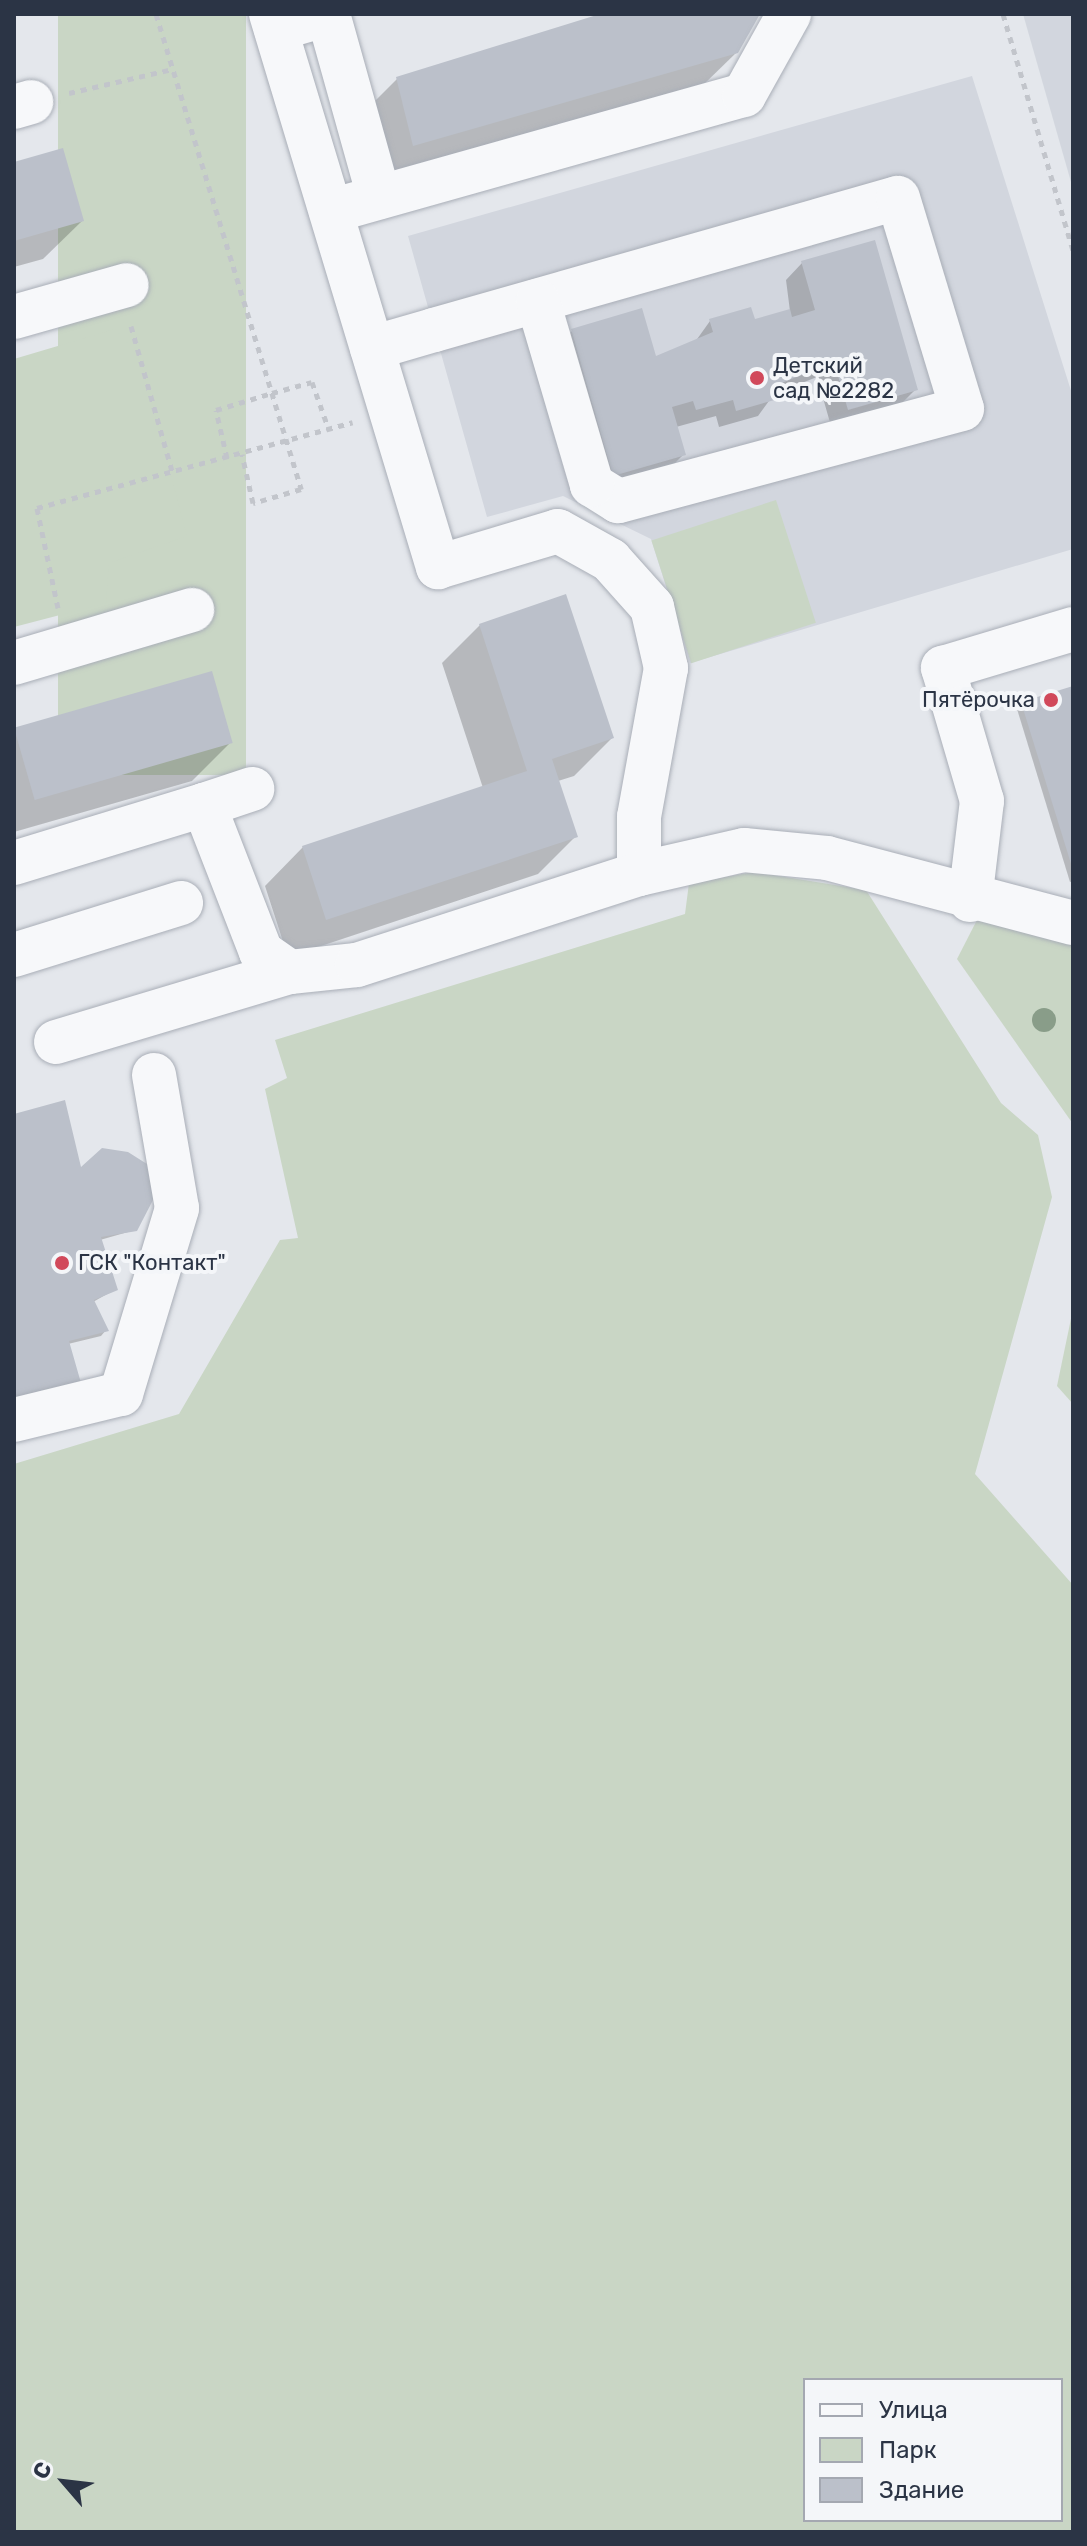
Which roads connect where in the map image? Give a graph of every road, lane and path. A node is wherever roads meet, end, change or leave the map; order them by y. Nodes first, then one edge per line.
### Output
1 (156, 14) edge
2 (328, 14) edge
3 (789, 14) edge
4 (1003, 14) edge
5 (274, 21) edge
6 (173, 69) junction
7 (23, 104) edge
8 (379, 197) junction
9 (331, 211) junction
10 (1073, 251) edge
11 (123, 286) joint
12 (538, 301) junction
13 (14, 317) edge
14 (372, 348) junction
15 (272, 393) junction
16 (391, 410) junction
17 (329, 430) junction
18 (286, 443) junction
19 (242, 454) junction
20 (227, 458) junction
21 (172, 471) junction
22 (192, 610) dead end
23 (1073, 629) edge
24 (66, 648) junction
25 (14, 663) edge
26 (252, 789) dead end
27 (204, 805) junction
28 (14, 863) edge
29 (639, 874) junction
30 (970, 900) junction
31 (181, 903) dead end
32 (1073, 923) edge
33 (14, 955) edge
34 (290, 972) junction
35 (56, 1042) dead end
36 (154, 1075) dead end
37 (14, 1420) edge

1 - 6 path
2 - 5 street
2 - 8 street
3 - 8 street
4 - 10 path
5 - 9 street
6 - 7 path
6 - 15 path
8 - 9 street
9 - 14 street
11 - 13 street
11 - 21 path
12 - 12 street
12 - 14 street
14 - 16 street
15 - 17 path
15 - 18 path
15 - 20 path
16 - 17 path
16 - 29 street
17 - 18 path
18 - 19 path
18 - 19 path
19 - 20 path
20 - 21 path
21 - 24 path
22 - 24 street
23 - 30 street
24 - 25 street
26 - 27 street
27 - 28 street
27 - 34 street
29 - 30 street
29 - 34 street
30 - 32 street
31 - 33 street
34 - 35 street
36 - 37 street

